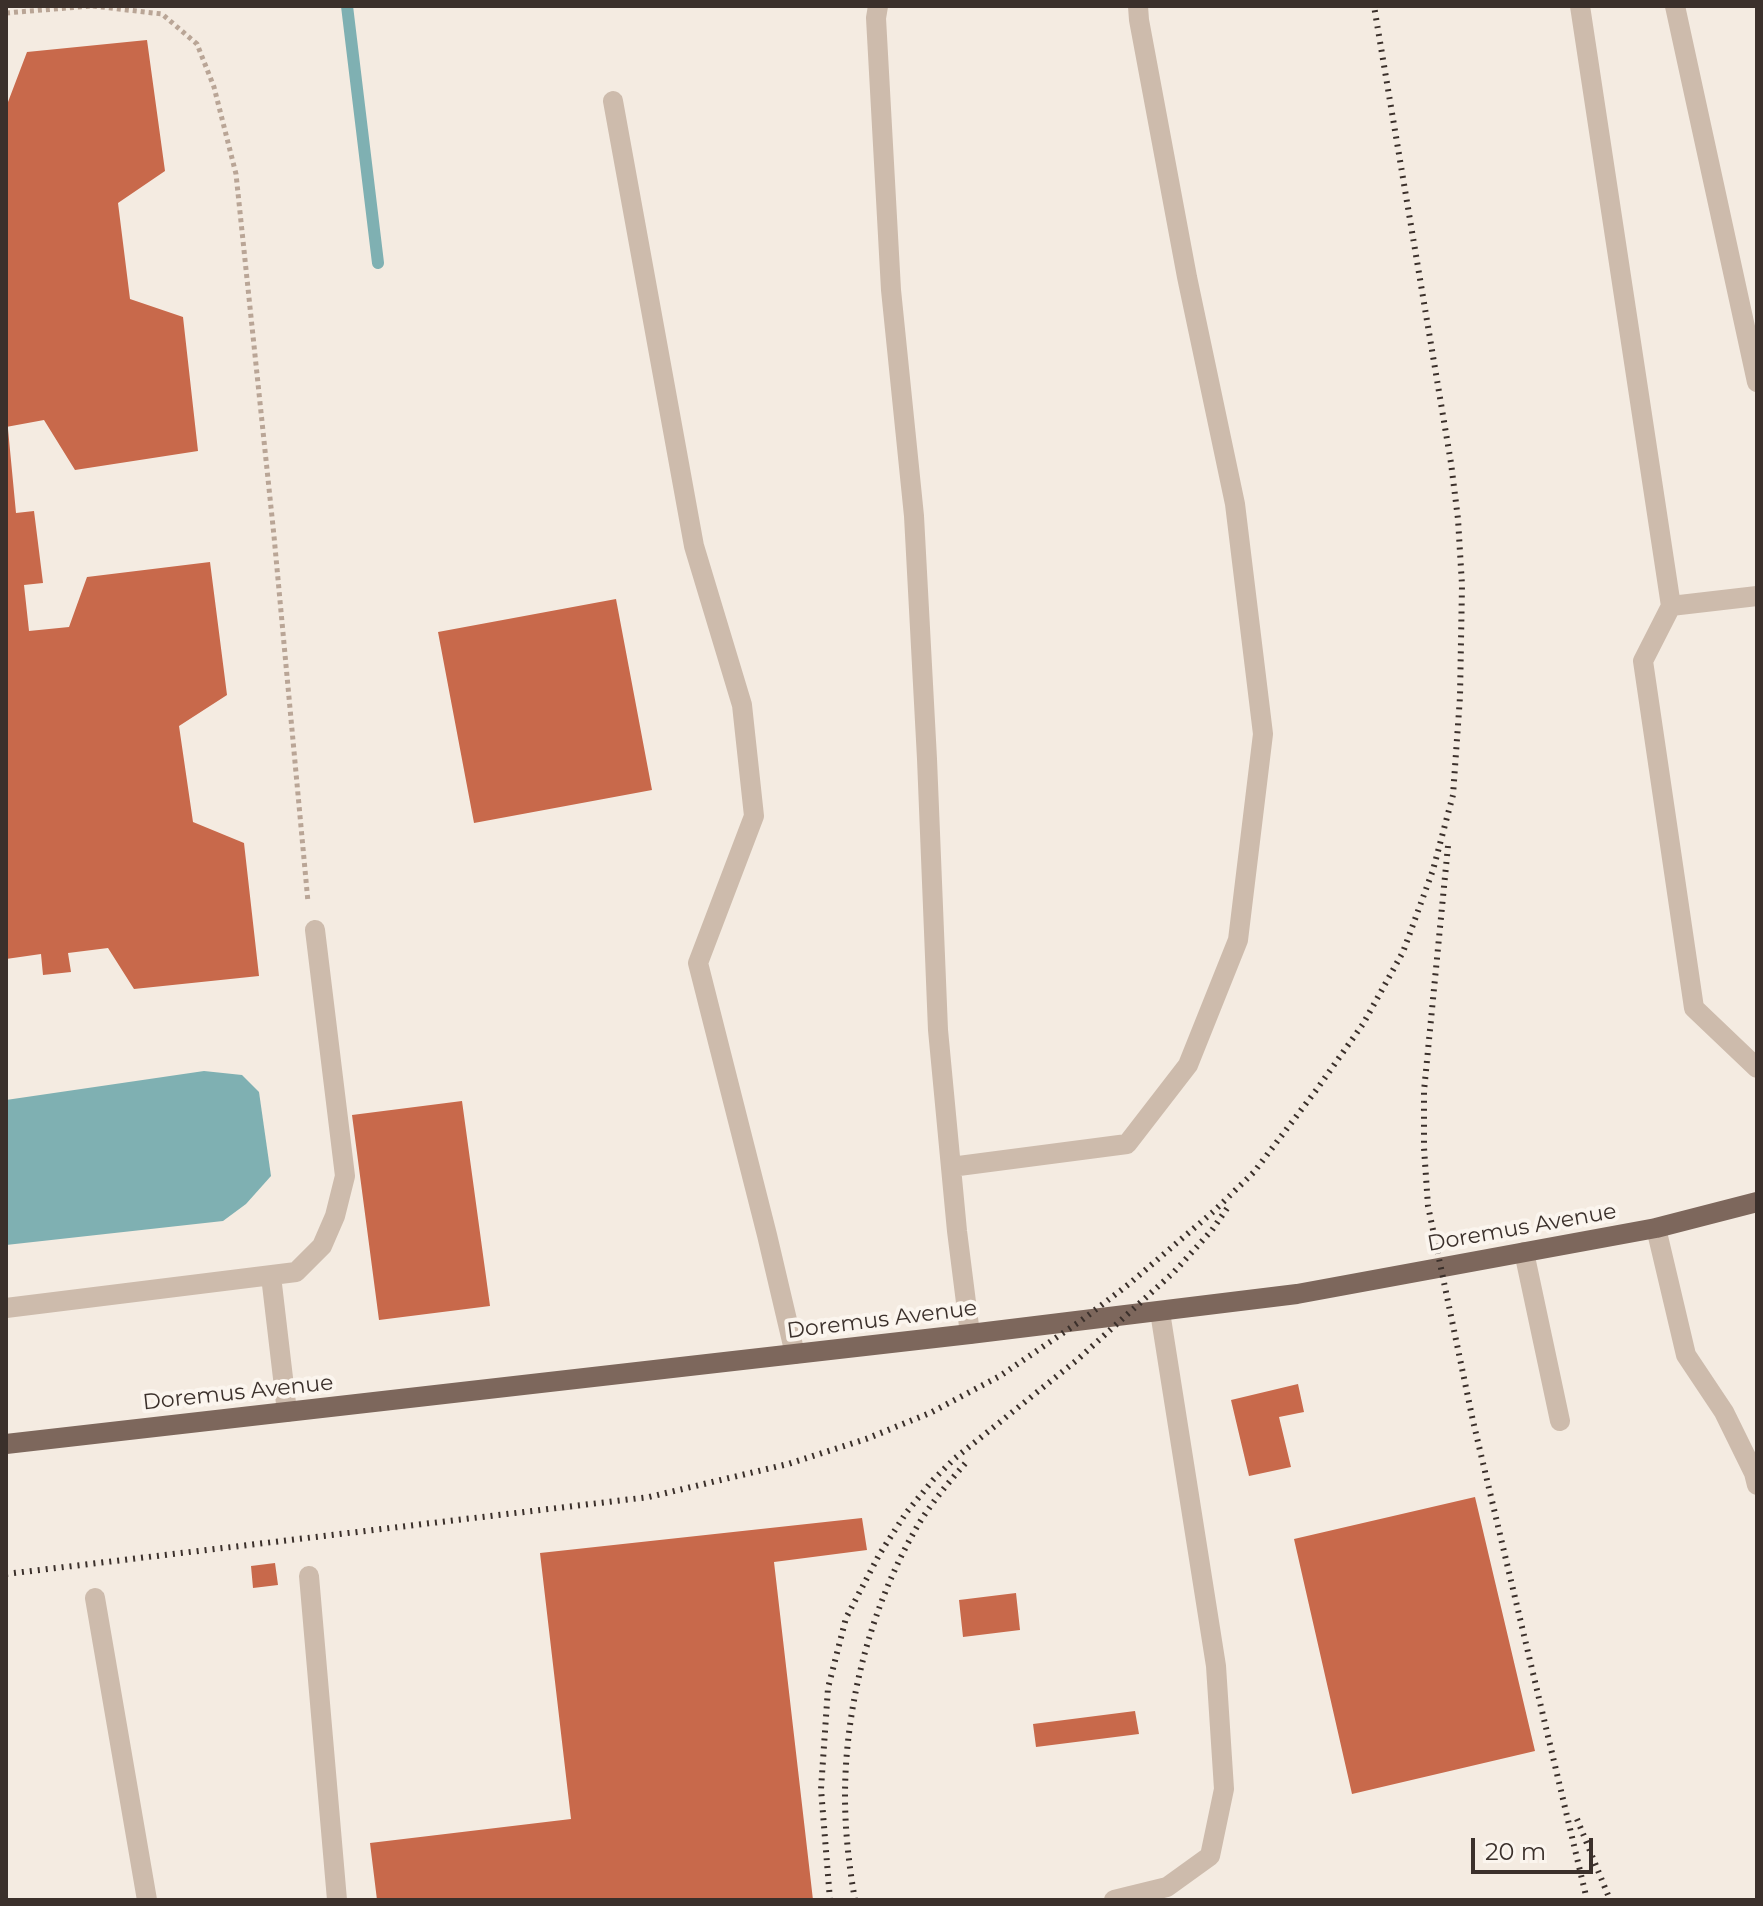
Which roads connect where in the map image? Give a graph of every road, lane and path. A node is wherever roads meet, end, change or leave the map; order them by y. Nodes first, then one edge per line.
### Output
1 (92, 6) edge
2 (878, 6) edge
3 (1138, 6) edge
4 (1580, 6) edge
5 (1675, 6) edge
6 (6, 13) edge
7 (613, 101) dead end
8 (1757, 382) edge
9 (1757, 596) edge
10 (1671, 606) junction
11 (315, 930) joint
12 (1757, 1068) edge
13 (951, 1167) junction
14 (1757, 1202) edge
15 (1656, 1228) junction
16 (1524, 1252) junction
17 (271, 1276) junction
18 (6, 1308) edge
19 (1160, 1312) junction
20 (970, 1334) junction
21 (795, 1354) junction
22 (287, 1412) junction
23 (1560, 1421) dead end
24 (6, 1444) edge
25 (1757, 1485) edge
26 (309, 1576) dead end
27 (95, 1598) dead end
28 (147, 1900) edge
29 (337, 1900) edge
30 (1114, 1900) edge

1 - 6 path
1 - 11 path
2 - 13 lane
3 - 13 lane
4 - 10 lane
5 - 8 lane
7 - 21 lane
9 - 10 lane
10 - 12 lane
11 - 17 lane
13 - 20 lane
14 - 15 main road, Doremus Avenue
15 - 16 main road, Doremus Avenue
15 - 25 lane
16 - 19 main road, Doremus Avenue
16 - 23 lane
17 - 18 lane
17 - 22 lane
19 - 20 main road, Doremus Avenue
19 - 30 lane
20 - 21 main road, Doremus Avenue
21 - 22 main road, Doremus Avenue
22 - 24 main road, Doremus Avenue
26 - 29 lane
27 - 28 lane

